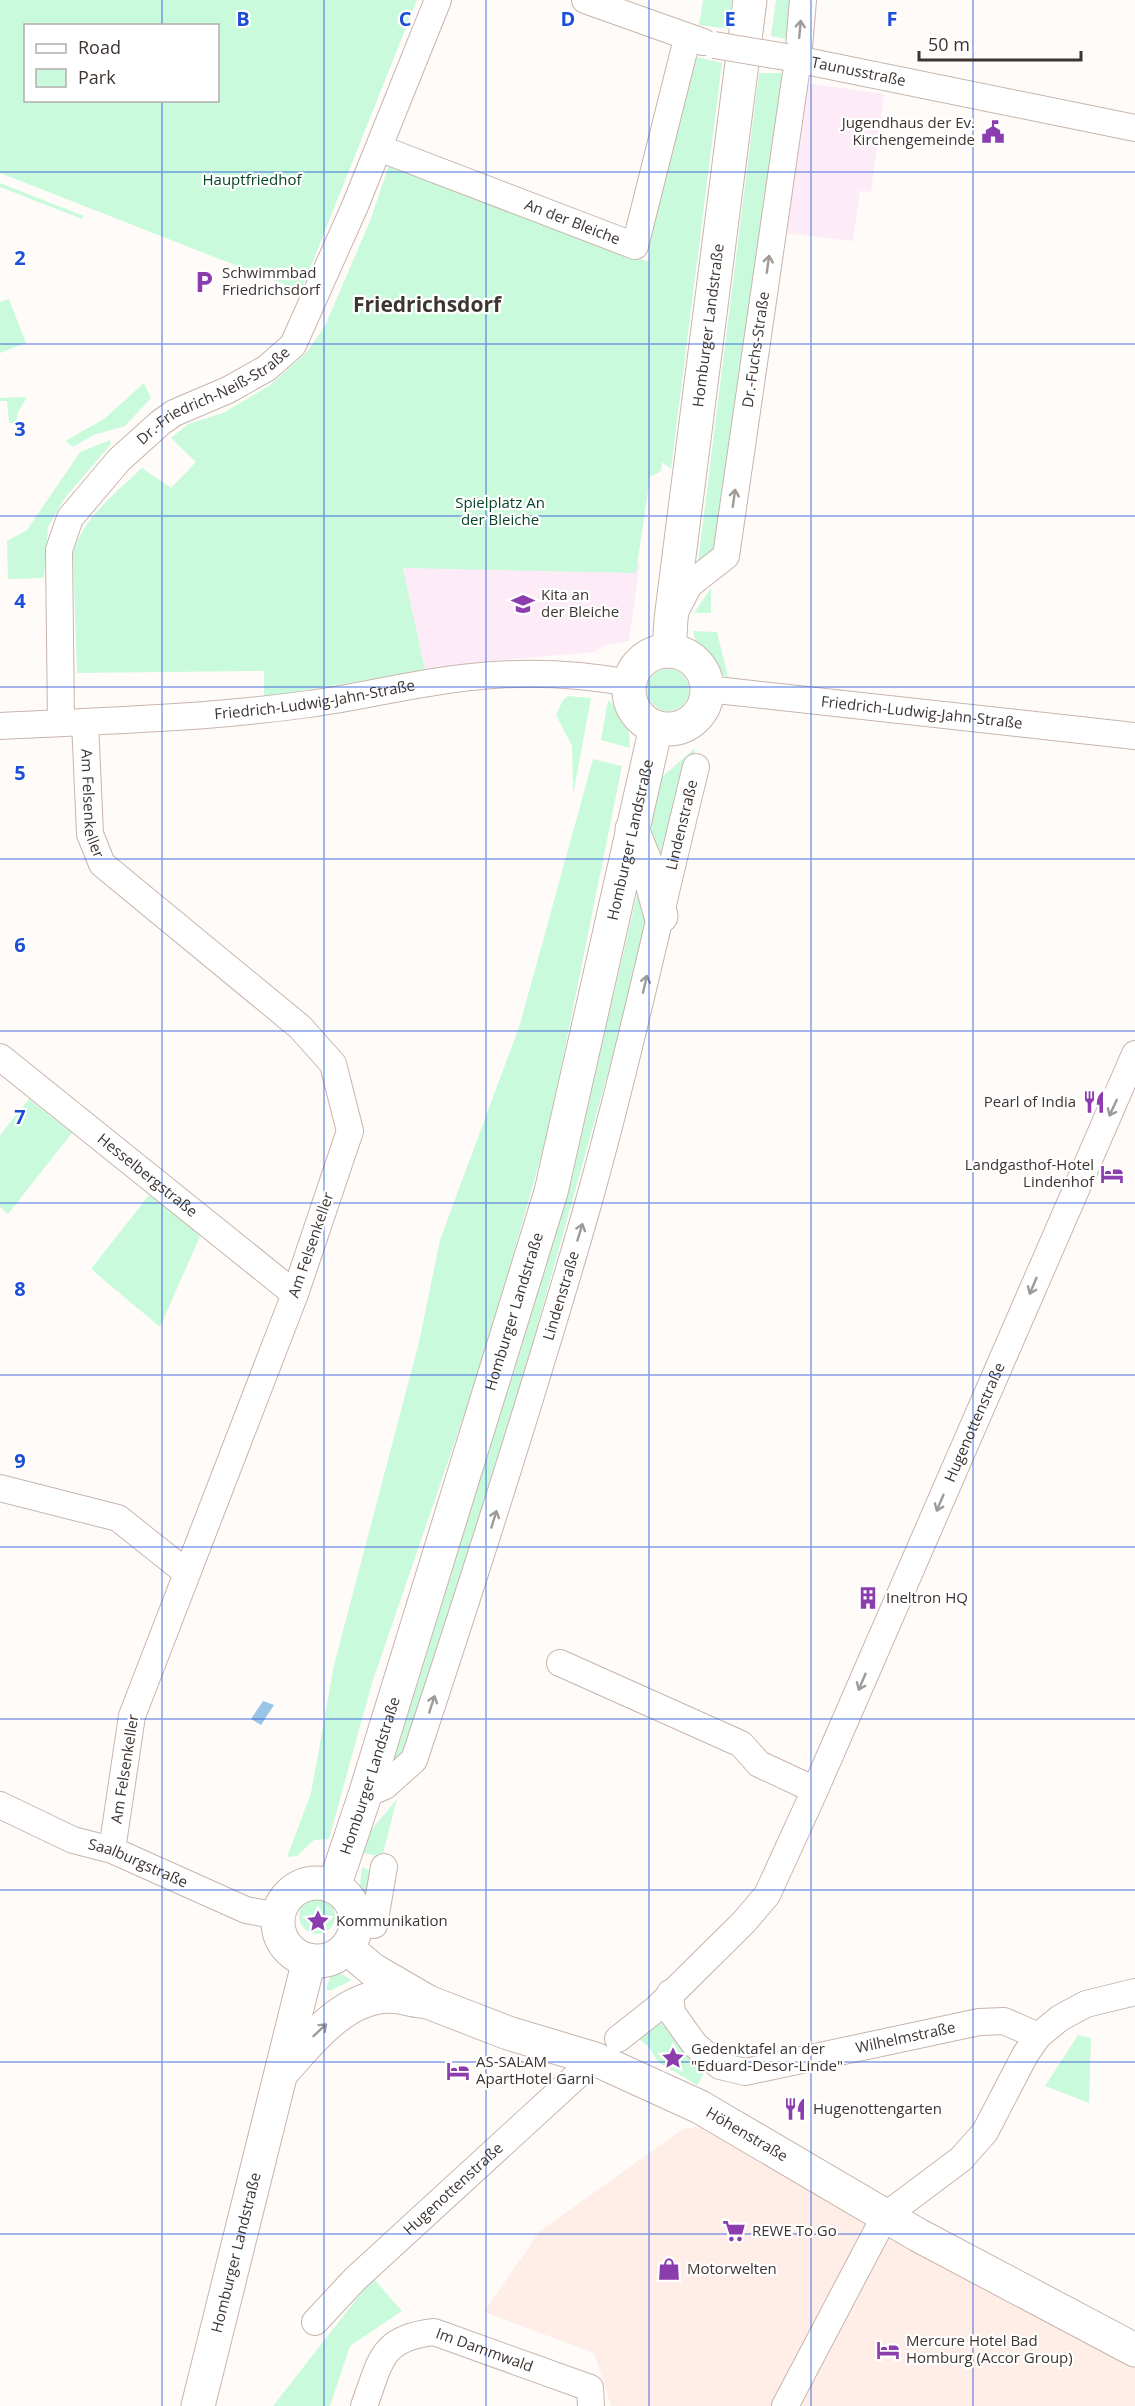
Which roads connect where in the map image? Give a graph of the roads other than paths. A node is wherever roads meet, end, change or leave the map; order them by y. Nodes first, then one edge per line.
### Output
1 (438, 0) edge
2 (585, 0) edge
3 (750, 0) edge
4 (803, 0) edge
5 (687, 39) junction
6 (792, 58) junction
7 (1135, 128) edge
8 (379, 148) junction
9 (671, 619) junction
10 (669, 651) junction
11 (630, 684) junction
12 (707, 689) junction
13 (73, 722) junction
14 (0, 726) edge
15 (656, 727) junction
16 (1135, 736) edge
17 (696, 767) dead end
18 (632, 829) junction
19 (661, 916) junction
20 (1135, 1054) edge
21 (0, 1058) edge
22 (295, 1294) junction
23 (0, 1488) edge
24 (187, 1573) junction
25 (560, 1663) dead end
26 (815, 1790) junction
27 (365, 1795) junction
28 (0, 1805) edge
29 (112, 1850) junction
30 (384, 1867) dead end
31 (334, 1887) junction
32 (279, 1916) junction
33 (374, 1925) dead end
34 (347, 1948) junction
35 (309, 1959) junction
36 (1135, 1992) edge
37 (663, 2001) junction
38 (428, 2002) junction
39 (1038, 2036) junction
40 (607, 2049) junction
41 (281, 2073) junction
42 (885, 2216) junction
43 (315, 2322) dead end
44 (1135, 2350) edge
45 (198, 2406) edge
46 (364, 2406) edge
47 (591, 2406) edge
48 (785, 2406) edge

1 - 8 street, Dr.-Friedrich-Neiß-Straße
2 - 5 street, Taunusstraße
3 - 9 street, Homburger Landstraße
6 -> 4 street, Dr.-Fuchs-Straße
5 - 6 street, Taunusstraße, bridge
5 - 8 street, An der Bleiche
6 - 7 street, Taunusstraße
9 -> 6 street, Dr.-Fuchs-Straße
8 - 13 street, Dr.-Friedrich-Neiß-Straße
9 - 10 street, Homburger Landstraße
10 - 11 street
10 - 12 street
11 - 13 street, Friedrich-Ludwig-Jahn-Straße
11 - 15 street
12 - 15 street
12 - 16 street, Friedrich-Ludwig-Jahn-Straße
13 - 14 street, Friedrich-Ludwig-Jahn-Straße
13 - 22 street, Am Felsenkeller
15 - 18 street, Homburger Landstraße
17 - 19 street, Lindenstraße
18 - 19 street
18 - 27 street, Homburger Landstraße
27 -> 19 street, Lindenstraße
20 -> 26 street, Hugenottenstraße
21 - 22 street, Hesselbergstraße
22 - 24 street, Am Felsenkeller
23 - 24 street
24 - 29 street, Am Felsenkeller
25 - 26 street
26 - 37 street, Hugenottenstraße
27 - 31 street, Homburger Landstraße
28 - 29 street, Saalburgstraße
29 - 32 street, Saalburgstraße
30 - 33 street
31 - 32 street
31 - 34 street
32 - 35 street
34 - 35 street
34 - 38 street, Höhenstraße
35 - 41 street, Homburger Landstraße
36 - 39 street
37 - 39 street, Wilhelmstraße
37 - 40 street, Hugenottenstraße
38 - 40 street, Höhenstraße
41 -> 38 street
39 - 42 street
40 - 42 street, Höhenstraße
40 - 43 street, Hugenottenstraße
41 - 45 street, Homburger Landstraße
42 - 44 street, Höhenstraße
42 - 48 street
46 - 47 street, Im Dammwald

